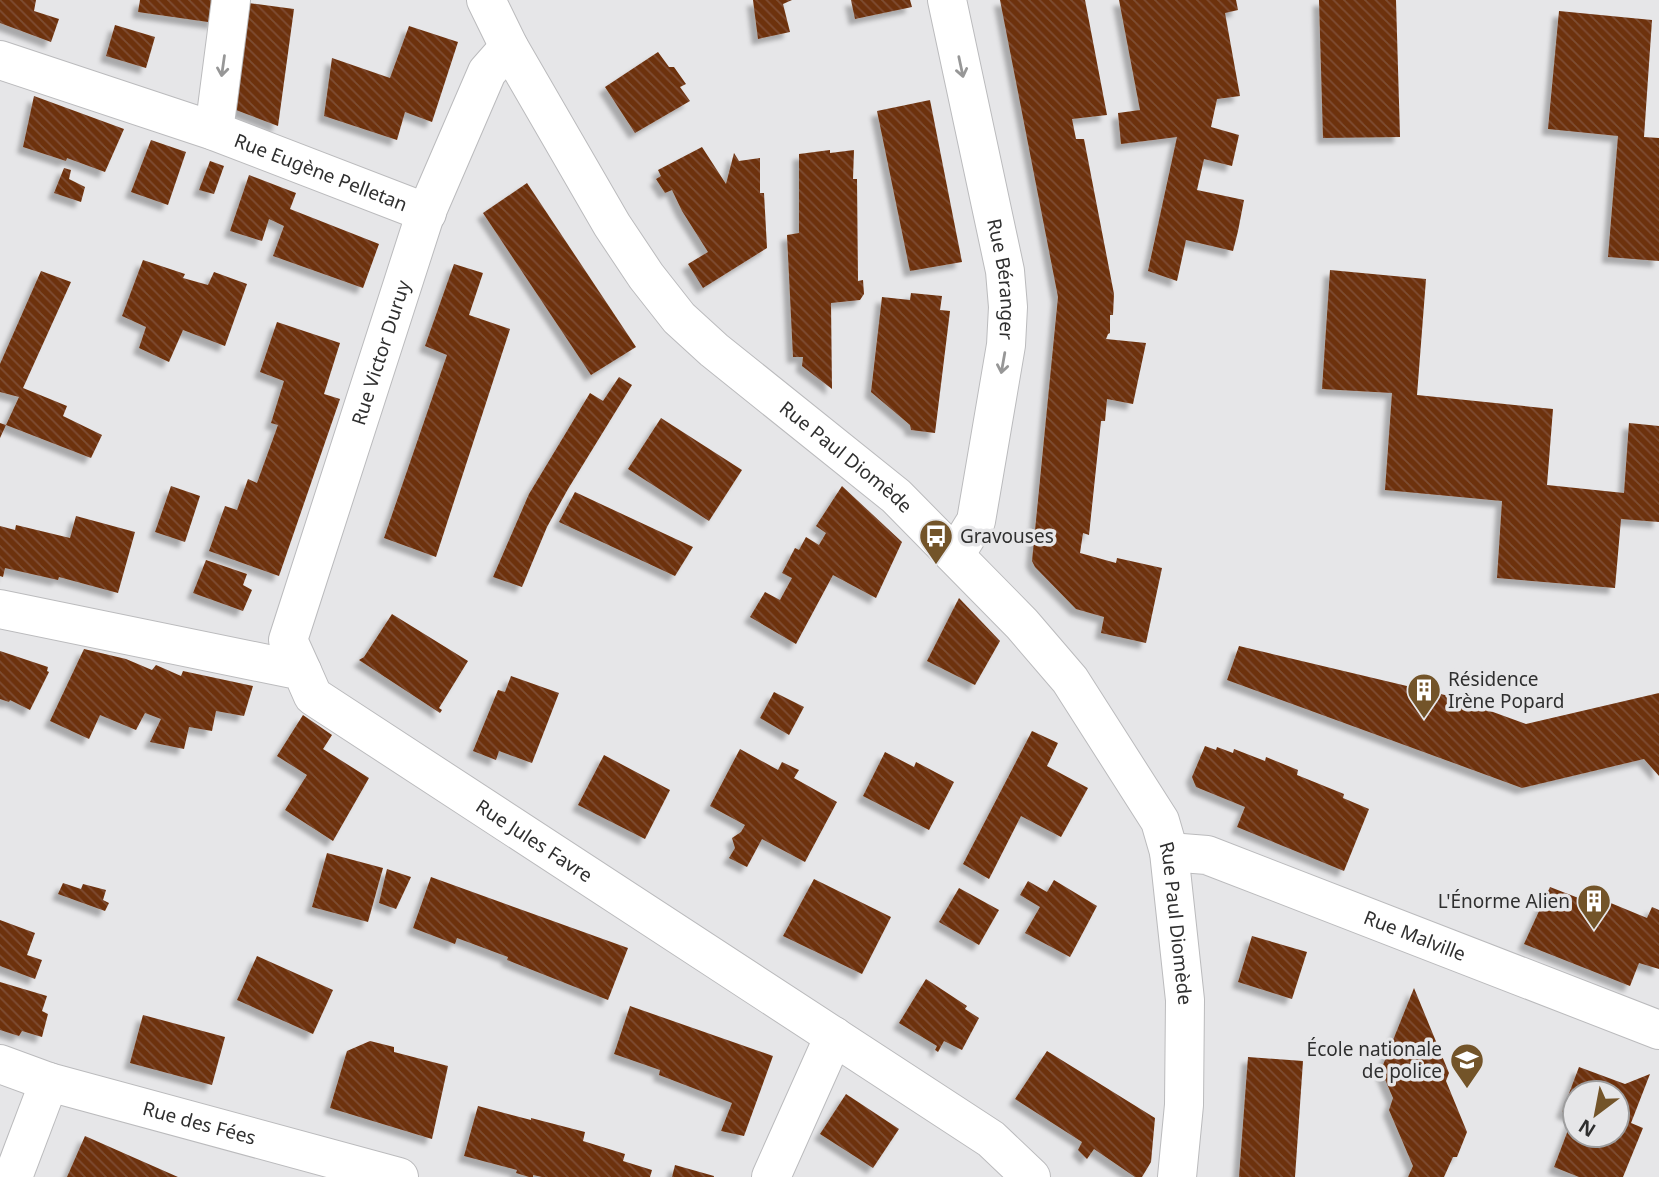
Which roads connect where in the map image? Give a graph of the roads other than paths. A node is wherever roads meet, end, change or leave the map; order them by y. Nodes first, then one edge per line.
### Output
1 (232, 0) edge
2 (486, 0) edge
3 (947, 0) edge
4 (509, 47) junction
5 (0, 60) edge
6 (214, 131) junction
7 (427, 213) junction
8 (955, 555) junction
9 (0, 609) edge
10 (302, 671) junction
11 (1169, 852) junction
12 (1659, 1030) edge
13 (834, 1036) junction
14 (0, 1064) edge
15 (49, 1082) junction
16 (13, 1177) edge
17 (399, 1177) edge
18 (771, 1177) edge
19 (1031, 1177) edge
20 (1177, 1177) edge

1 -> 6 street, Rue Eugène Pelletan
2 - 4 street, Rue Paul Diomède
3 -> 8 street, Rue Béranger
4 - 7 street, Rue Victor Duruy
4 - 8 street, Rue Paul Diomède
5 - 6 street, Rue Eugène Pelletan
6 - 7 street, Rue Eugène Pelletan
7 - 10 street, Rue Victor Duruy
8 - 11 street, Rue Paul Diomède
9 - 10 street
10 - 13 street, Rue Jules Favre
11 - 12 street, Rue Malville
11 - 20 street, Rue Paul Diomède
13 - 18 street
13 - 19 street, Rue Jules Favre
14 - 15 street, Rue des Fées
15 - 16 street
15 - 17 street, Rue des Fées

